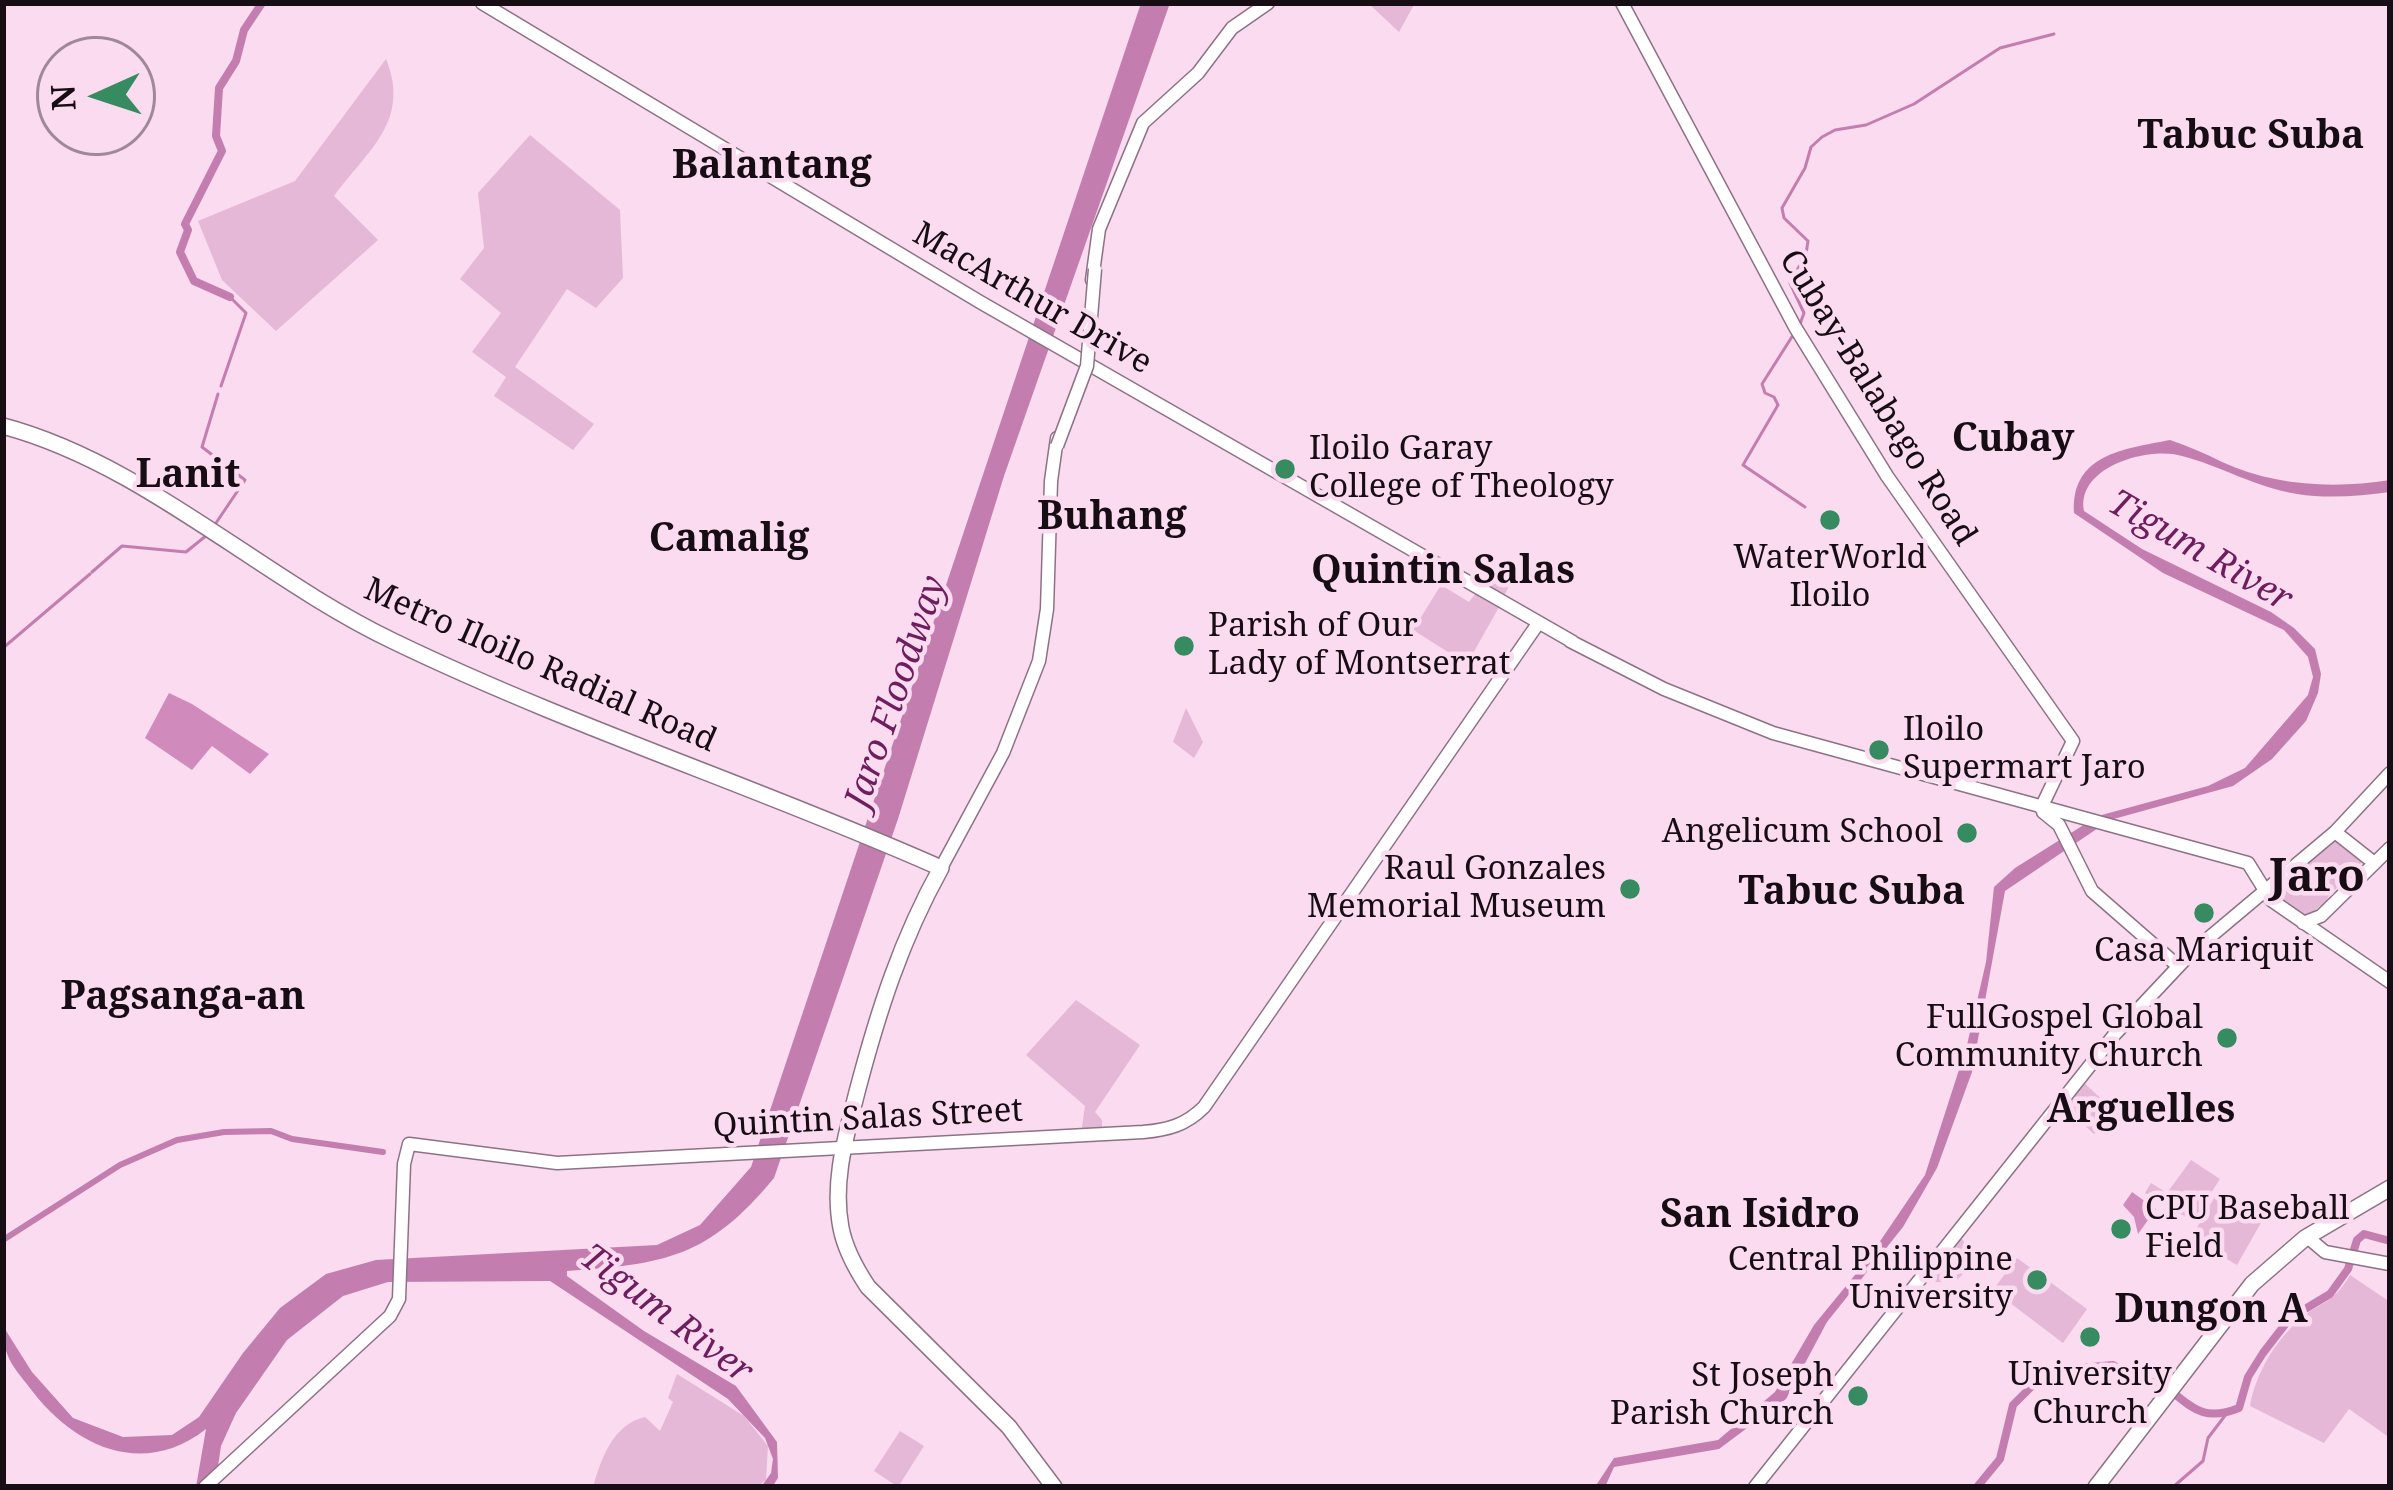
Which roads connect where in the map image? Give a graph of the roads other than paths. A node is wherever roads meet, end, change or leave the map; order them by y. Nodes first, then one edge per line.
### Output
1 (478, 3) edge
2 (1272, 3) edge
3 (1622, 3) edge
4 (1095, 265) junction
5 (1086, 363) junction
6 (3, 426) edge
7 (1057, 446) junction
8 (1538, 623) junction
9 (2390, 773) edge
10 (2038, 808) junction
11 (2068, 823) junction
12 (2335, 832) junction
13 (2390, 848) edge
14 (2372, 862) junction
15 (941, 868) junction
16 (2265, 892) junction
17 (2329, 909) junction
18 (2303, 923) junction
19 (2320, 933) junction
20 (2367, 951) dead end
21 (2351, 956) junction
22 (2178, 966) junction
23 (2390, 982) edge
24 (843, 1148) junction
25 (2390, 1192) edge
26 (2302, 1239) junction
27 (2390, 1264) edge
28 (2171, 1391) junction
29 (2103, 1484) edge
30 (205, 1487) edge
31 (1054, 1487) edge
32 (1755, 1487) edge

1 - 5 main road, MacArthur Drive
2 - 4 main road
3 - 10 main road, Cubay-Balabago Road
4 - 5 main road
4 - 7 main road, bridge
5 - 7 main road
5 - 8 main road, MacArthur Drive
6 - 15 highway, Metro Iloilo Radial Road
7 - 15 main road
8 - 10 main road, MacArthur Drive
8 - 24 main road, Quintin Salas Street
9 - 12 main road
10 - 11 main road
11 - 16 main road
11 - 22 main road
12 - 14 main road
12 - 16 main road
13 - 14 main road
14 - 17 main road
15 - 24 highway
16 - 18 main road
16 - 22 main road
17 - 18 main road
17 - 19 main road
18 - 19 main road
19 - 21 main road
20 - 21 main road
21 - 23 main road
22 - 32 main road
24 - 30 main road, Quintin Salas Street
24 - 31 highway
25 - 26 highway
26 - 27 main road
26 - 28 highway
28 - 29 highway
28 - 29 highway

